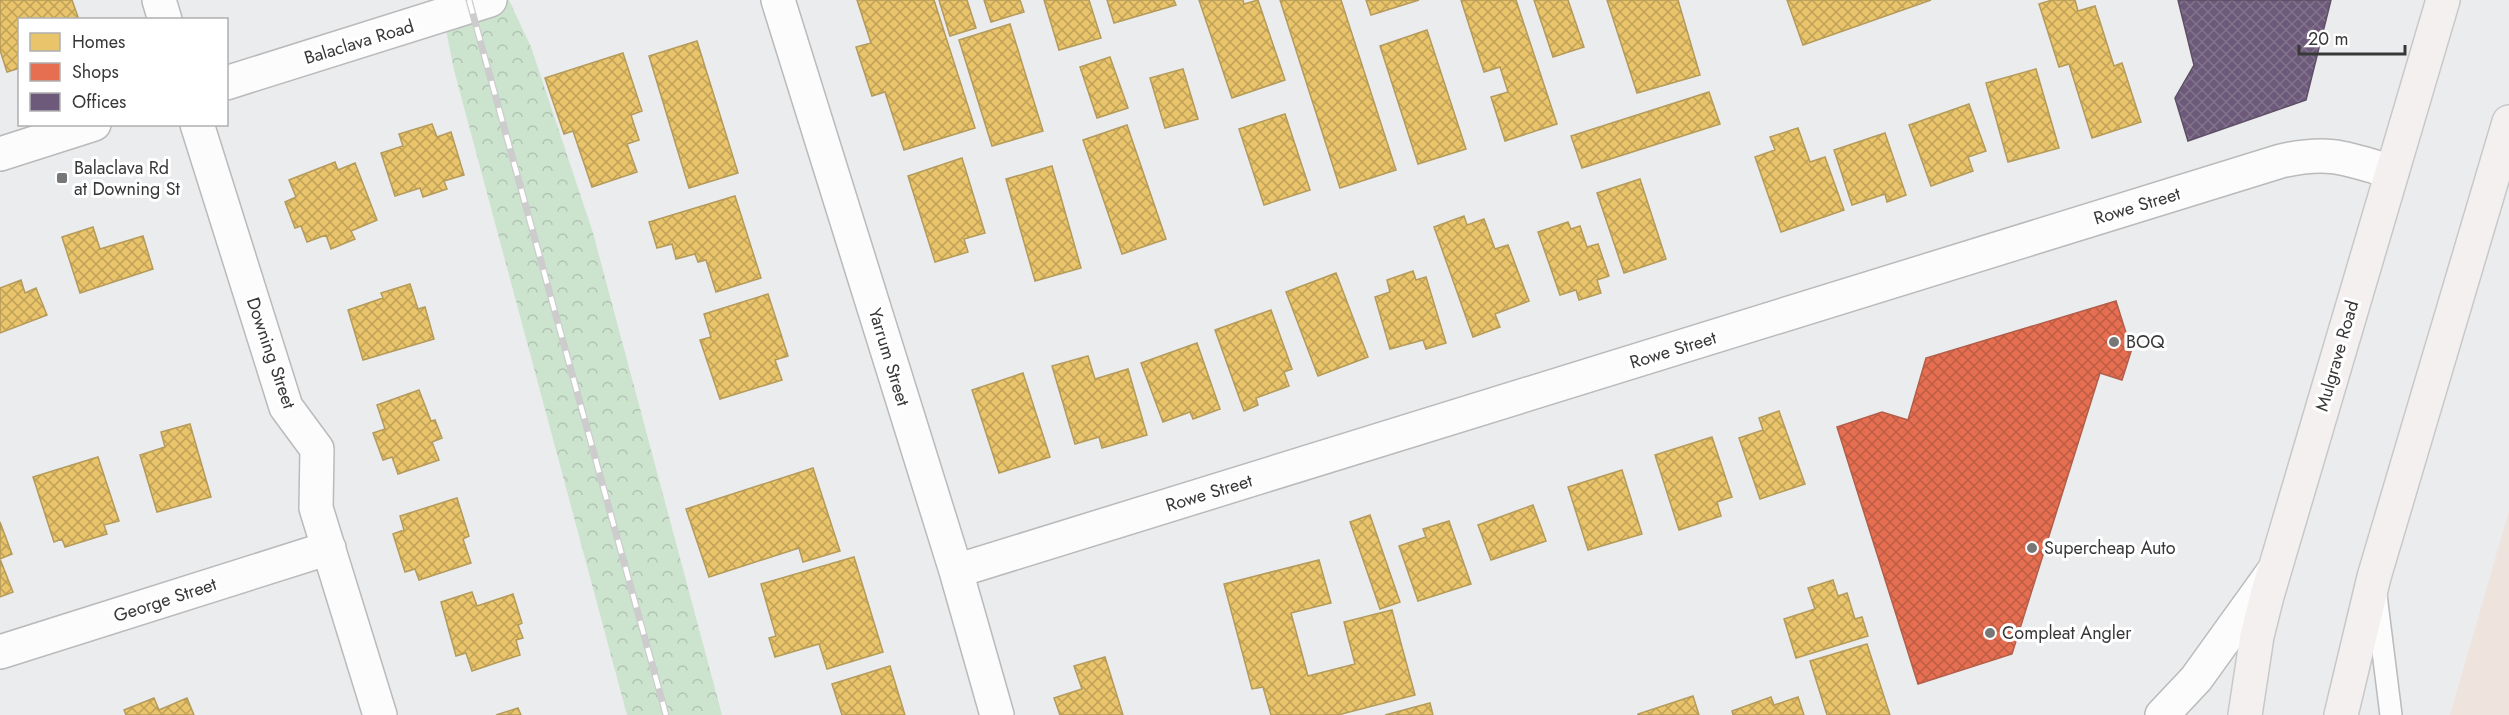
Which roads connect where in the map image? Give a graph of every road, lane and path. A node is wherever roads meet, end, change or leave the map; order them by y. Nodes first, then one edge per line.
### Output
1 (159, 0) edge
2 (490, 0) edge
3 (778, 0) edge
4 (2443, 0) edge
5 (164, 18) edge
6 (228, 82) edge
7 (2509, 122) edge
8 (88, 126) edge
9 (198, 126) edge
10 (0, 154) edge
11 (2392, 172) junction
12 (329, 548) junction
13 (2275, 570) junction
14 (956, 571) junction
15 (2374, 577) junction
16 (0, 651) edge
17 (380, 715) edge
18 (997, 715) edge
19 (2162, 715) edge
20 (2245, 715) edge
21 (2341, 715) edge
22 (2391, 715) edge

1 - 5 street
2 - 6 street, Balaclava Road
3 - 14 street, Yarrum Street
4 - 11 main road, Mulgrave Road
7 - 15 main road
8 - 10 street
9 - 12 street, Downing Street
11 - 13 main road, Mulgrave Road
11 - 14 street, Rowe Street
12 - 16 street, George Street
12 - 17 street, Downing Street
13 - 19 street
13 - 20 main road, Mulgrave Road
14 - 18 street, Yarrum Street
15 - 21 main road
15 - 22 lane

